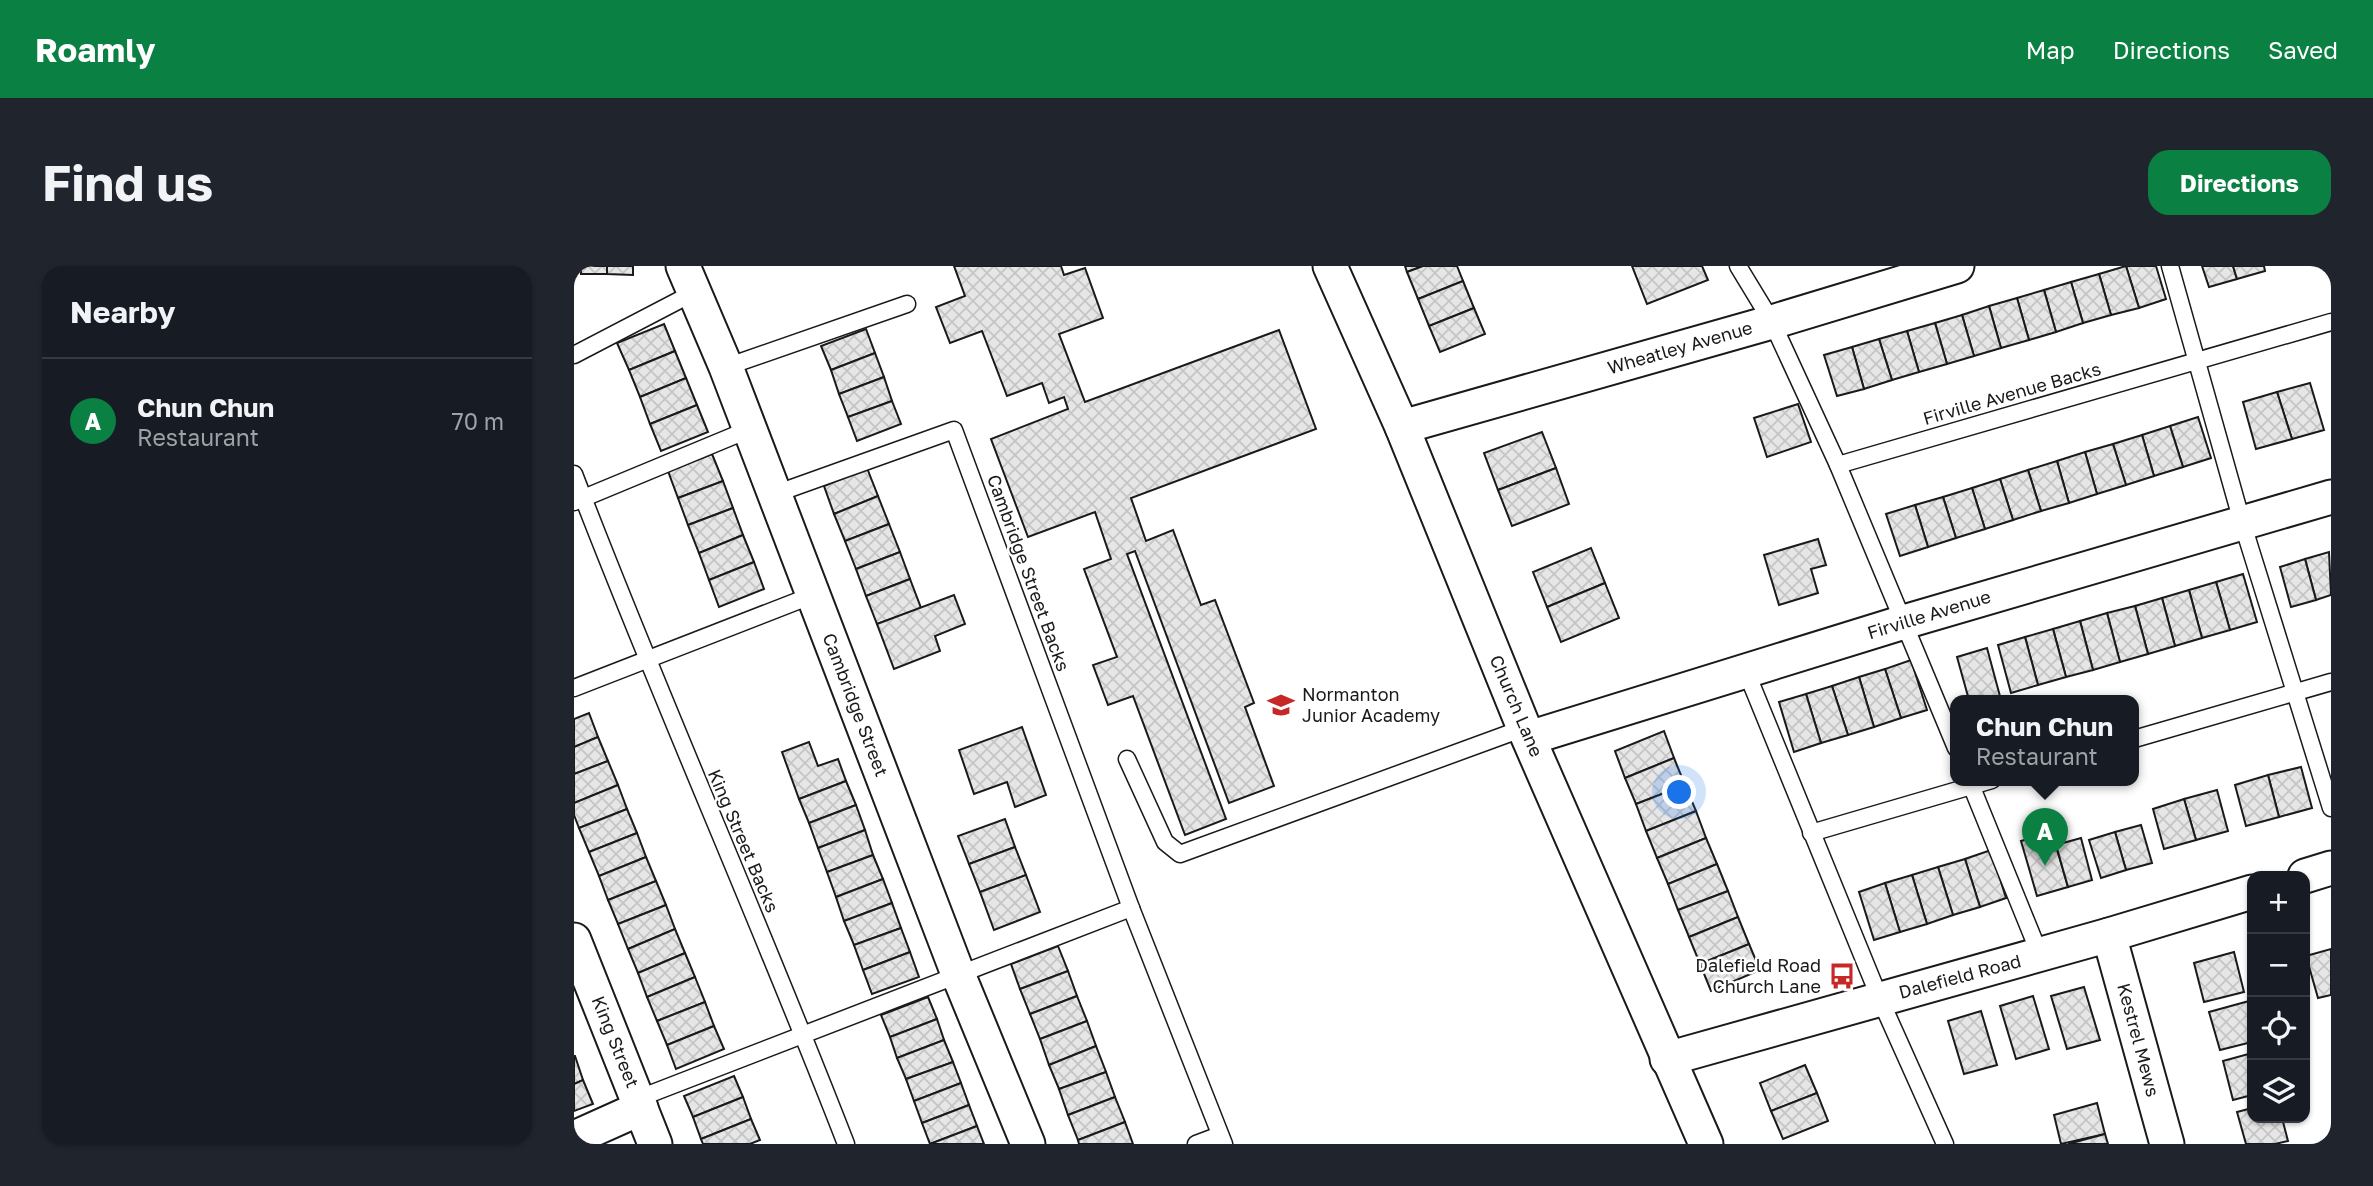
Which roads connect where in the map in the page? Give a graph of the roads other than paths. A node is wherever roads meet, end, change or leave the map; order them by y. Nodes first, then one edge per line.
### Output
1 (1330, 266) edge
2 (1738, 266) edge
3 (1957, 266) edge
4 (2169, 266) edge
5 (688, 280) edge
6 (907, 304) dead end
7 (1772, 322) junction
8 (2331, 322) edge
9 (574, 355) edge
10 (2196, 360) junction
11 (726, 368) junction
12 (1402, 427) junction
13 (750, 429) junction
14 (1838, 465) junction
15 (574, 474) edge
16 (775, 494) junction
17 (2331, 497) edge
18 (579, 500) edge
19 (2242, 522) junction
20 (813, 595) junction
21 (1904, 622) junction
22 (647, 661) junction
23 (1746, 671) junction
24 (2331, 682) edge
25 (574, 688) edge
26 (2295, 692) junction
27 (1526, 733) junction
28 (1950, 733) edge
29 (2139, 738) edge
30 (1127, 759) dead end
31 (1960, 786) edge
32 (1971, 786) edge
33 (2331, 808) edge
34 (1811, 833) junction
35 (2331, 868) edge
36 (2310, 874) edge
37 (2247, 894) edge
38 (1131, 908) junction
39 (2109, 935) junction
40 (574, 940) edge
41 (2040, 955) junction
42 (958, 974) junction
43 (1880, 999) junction
44 (804, 1035) junction
45 (1667, 1059) junction
46 (639, 1104) junction
47 (574, 1138) edge
48 (1222, 1139) edge
49 (655, 1144) edge
50 (846, 1144) edge
51 (1028, 1144) edge
52 (1196, 1144) edge
53 (1706, 1144) edge
54 (1945, 1144) edge
55 (2167, 1144) edge

1 - 12 street, Church Lane
2 - 7 lane
3 - 7 street, Wheatley Avenue
4 - 10 lane
5 - 9 lane
5 - 11 street, Cambridge Street
6 - 11 lane
7 - 12 street, Wheatley Avenue
7 - 14 lane
8 - 10 lane, Firville Avenue Backs
10 - 14 lane, Firville Avenue Backs
10 - 19 lane
11 - 13 street, Cambridge Street
12 - 27 street, Church Lane
13 - 16 street, Cambridge Street
13 - 18 lane
14 - 21 lane
15 - 18 lane, King Street Backs
16 - 20 street, Cambridge Street
16 - 38 lane, Cambridge Street Backs
17 - 19 street, Firville Avenue
18 - 22 lane, King Street Backs
19 - 21 street, Firville Avenue
19 - 26 lane
20 - 22 lane
20 - 42 street, Cambridge Street
21 - 23 street, Firville Avenue
21 - 28 lane
22 - 25 lane
22 - 44 lane, King Street Backs
23 - 27 street, Firville Avenue
23 - 34 lane
24 - 26 lane
26 - 29 lane
26 - 33 lane
27 - 30 lane
27 - 45 street, Church Lane
31 - 34 lane
32 - 41 lane
34 - 43 lane
35 - 36 street
37 - 39 street, Dalefield Road
38 - 42 lane
38 - 48 lane, Cambridge Street Backs
39 - 41 street, Dalefield Road
39 - 55 street, Kestrel Mews
40 - 46 street, King Street
41 - 43 street, Dalefield Road
42 - 44 lane
42 - 51 street, Cambridge Street
43 - 45 street, Dalefield Road
43 - 54 lane
44 - 46 lane
44 - 50 lane, King Street Backs
45 - 53 street, Church Lane
46 - 47 street
46 - 49 street, King Street
48 - 52 lane, Cambridge Street Backs

